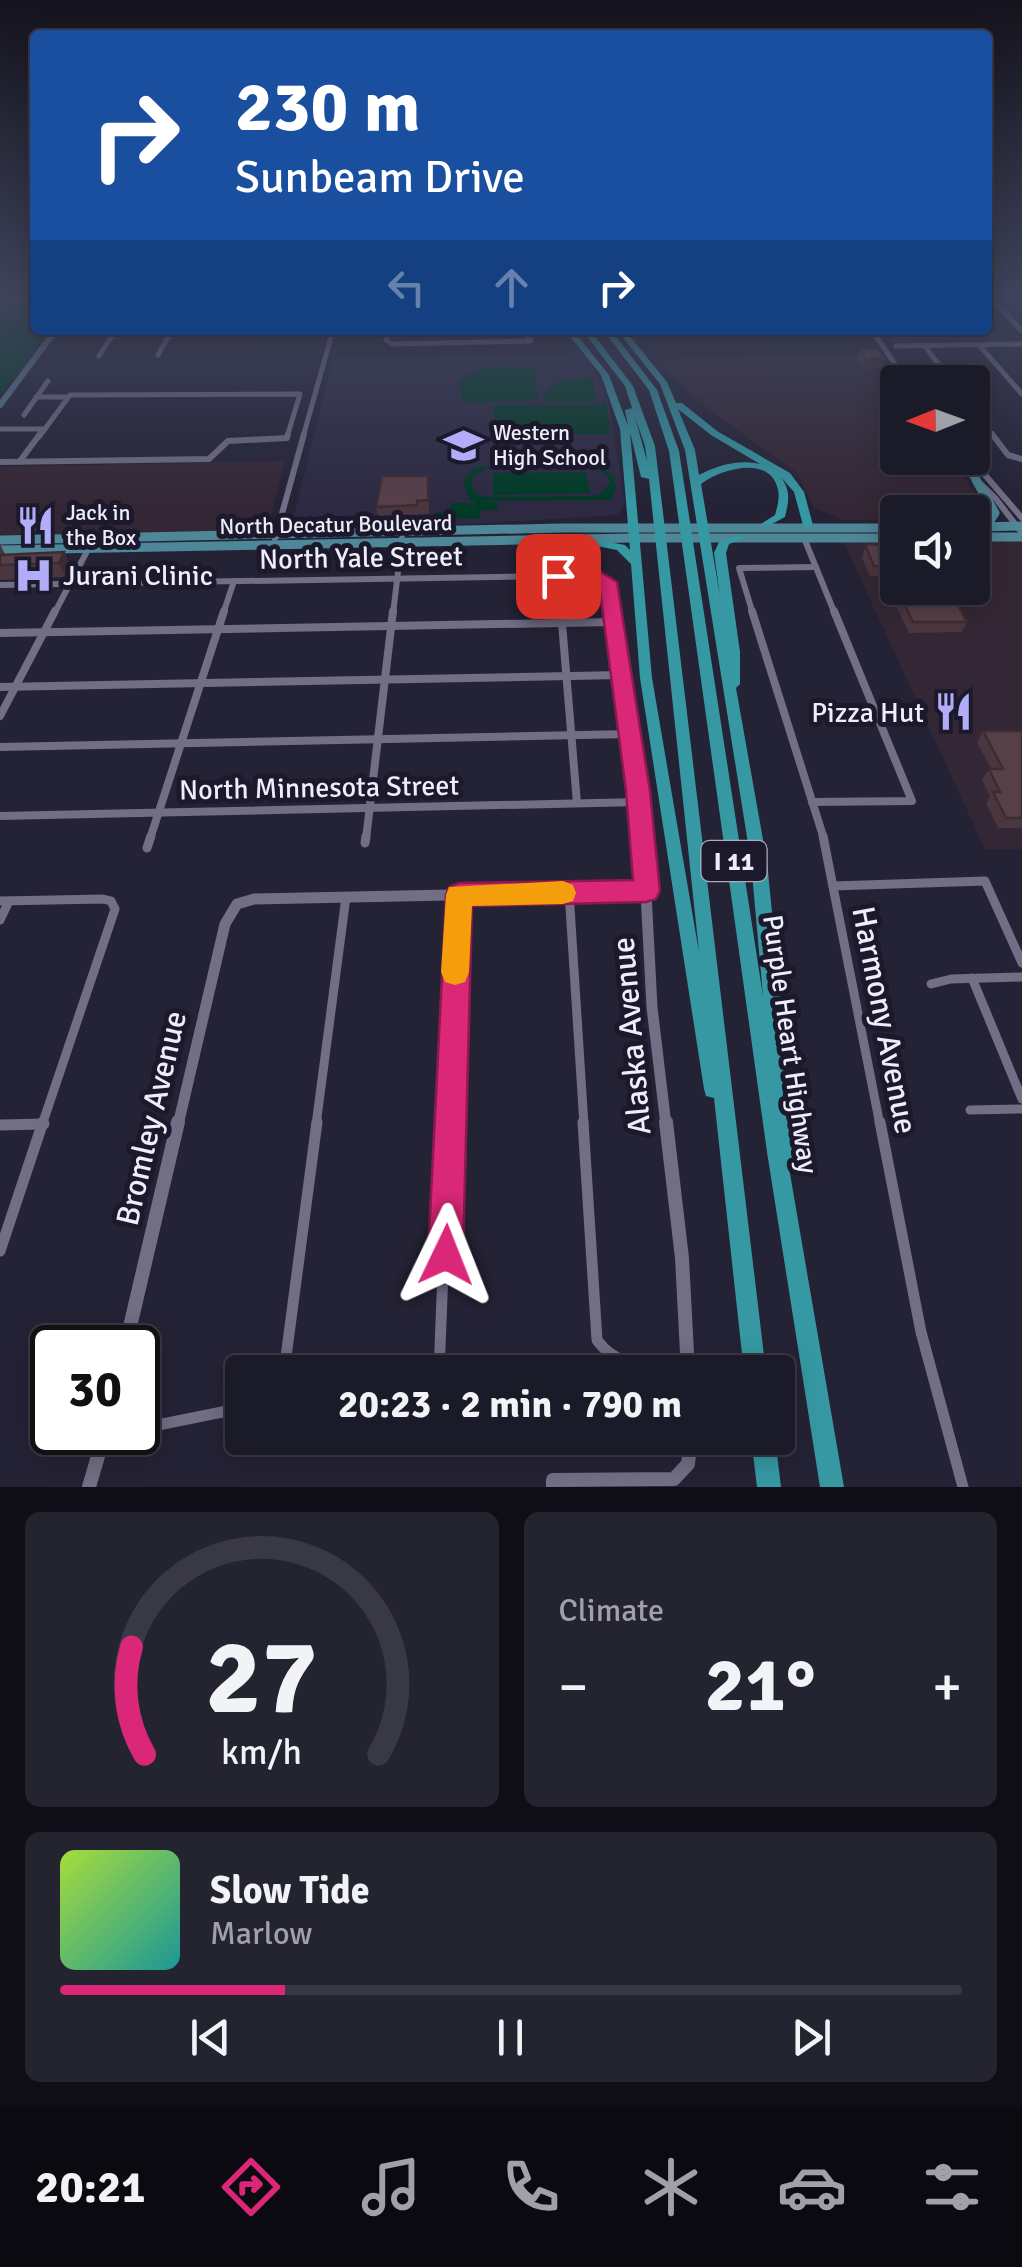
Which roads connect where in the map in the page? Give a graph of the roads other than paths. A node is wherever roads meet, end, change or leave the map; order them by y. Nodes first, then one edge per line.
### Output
1 (30, 365) edge
2 (323, 365) edge
3 (598, 365) edge
4 (615, 365) edge
5 (634, 365) edge
6 (651, 365) edge
7 (997, 365) edge
8 (600, 368) junction
9 (48, 380) dead end
10 (1022, 394) edge
11 (36, 397) junction
12 (66, 397) junction
13 (671, 397) junction
14 (0, 406) edge
15 (24, 415) dead end
16 (43, 428) junction
17 (0, 429) edge
18 (990, 431) edge
19 (1022, 459) edge
20 (0, 462) edge
21 (20, 462) junction
22 (971, 475) edge
23 (986, 475) edge
24 (976, 480) junction
25 (695, 484) junction
26 (985, 495) edge
27 (766, 524) junction
28 (808, 525) junction
29 (866, 527) junction
30 (880, 527) edge
31 (990, 527) edge
32 (1021, 528) edge
33 (636, 532) junction
34 (990, 534) edge
35 (402, 538) junction
36 (738, 538) junction
37 (804, 538) junction
38 (880, 538) edge
39 (0, 540) edge
40 (274, 540) junction
41 (556, 540) junction
42 (582, 540) junction
43 (91, 544) junction
44 (0, 550) edge
45 (663, 560) junction
46 (634, 561) junction
47 (816, 567) junction
48 (558, 576) junction
49 (604, 577) joint
50 (397, 578) junction
51 (234, 581) junction
52 (70, 584) junction
53 (0, 585) edge
54 (614, 622) junction
55 (562, 623) junction
56 (391, 626) junction
57 (218, 629) junction
58 (44, 632) junction
59 (0, 633) edge
60 (622, 675) junction
61 (567, 676) junction
62 (385, 679) junction
63 (201, 683) junction
64 (0, 686) edge
65 (16, 686) junction
66 (0, 716) edge
67 (734, 718) junction
68 (630, 734) junction
69 (572, 735) junction
70 (378, 739) junction
71 (181, 743) junction
72 (0, 747) edge
73 (640, 802) junction
74 (812, 802) junction
75 (578, 804) junction
76 (369, 808) junction
77 (159, 812) junction
78 (0, 816) edge
79 (365, 843) dead end
80 (148, 848) dead end
81 (833, 886) junction
82 (646, 891) junction
83 (569, 892) junction
84 (459, 895) junction
85 (346, 897) junction
86 (4, 901) edge
87 (0, 920) edge
88 (1022, 963) edge
89 (1022, 977) edge
90 (972, 978) junction
91 (931, 984) dead end
92 (1022, 1098) edge
93 (1022, 1109) edge
94 (970, 1110) dead end
95 (44, 1124) junction
96 (0, 1125) edge
97 (0, 1251) edge
98 (744, 1283) junction
99 (798, 1293) junction
100 (130, 1325) edge
101 (286, 1355) edge
102 (440, 1355) edge
103 (605, 1355) edge
104 (687, 1355) edge
105 (752, 1355) edge
106 (225, 1411) edge
107 (160, 1425) edge
108 (99, 1455) edge
109 (689, 1455) edge
110 (765, 1455) edge
111 (553, 1484) edge
112 (89, 1487) edge
113 (769, 1487) edge
114 (832, 1487) edge
115 (962, 1487) edge

1 - 14 main road
2 - 40 street
3 - 8 highway
4 - 45 highway, I 11
5 - 99 highway, Purple Heart Highway / I 11
6 - 13 highway
7 - 10 street
8 - 33 highway
8 - 45 highway
9 - 11 street
11 - 12 street
11 - 15 street
12 - 16 street
12 - 21 street
13 - 25 highway
13 - 28 highway
16 - 17 street
16 - 21 street
18 - 19 street
20 - 21 street
22 - 24 street
23 - 32 street
24 - 26 main road
24 - 32 street
25 - 27 highway
25 - 67 highway
27 - 28 main road, North Decatur Boulevard
27 - 33 main road, North Decatur Boulevard
28 - 29 main road, North Decatur Boulevard
28 - 37 main road
29 - 30 main road
29 - 37 main road
31 - 32 main road
32 - 34 main road
33 - 35 main road, North Decatur Boulevard
33 - 36 main road, North Decatur Boulevard
33 - 42 main road, North Decatur Boulevard
33 - 46 highway
35 - 40 main road, North Decatur Boulevard
35 - 41 main road, North Decatur Boulevard
35 - 50 street
36 - 37 main road, North Decatur Boulevard
36 - 67 highway
37 - 38 main road
37 - 47 street
39 - 43 main road, North Decatur Boulevard
40 - 43 main road, North Decatur Boulevard
41 - 42 main road, North Decatur Boulevard
41 - 48 street
42 - 46 highway
43 - 44 main road, North Decatur Boulevard
43 - 52 street
45 - 98 highway, I 11
46 - 98 highway
47 - 74 street, Harmony Avenue
47 - 74 street
48 - 49 street, North Yale Street
48 - 50 street, North Yale Street
48 - 55 street
49 - 54 street, Alaska Avenue
50 - 51 street, North Yale Street
50 - 56 street
51 - 52 street, North Yale Street
51 - 57 street
52 - 53 street, North Yale Street
52 - 58 street
54 - 55 street
54 - 60 street, Alaska Avenue
55 - 56 street
55 - 61 street
56 - 57 street
56 - 62 street
57 - 58 street
57 - 63 street
58 - 59 street
58 - 65 street
60 - 61 street
60 - 68 street, Alaska Avenue
61 - 62 street
61 - 69 street
62 - 63 street
62 - 70 street
63 - 65 street
63 - 71 street
64 - 65 street
65 - 66 street
67 - 99 highway
68 - 69 street
68 - 73 street, Alaska Avenue
69 - 70 street
69 - 75 street
70 - 71 street
70 - 76 street
71 - 72 street
71 - 77 street
73 - 75 street, North Minnesota Street
73 - 82 street, Alaska Avenue
74 - 81 street, Harmony Avenue
75 - 76 street, North Minnesota Street
76 - 77 street, North Minnesota Street
76 - 79 street
77 - 78 street, North Minnesota Street
77 - 80 street
81 - 88 street
81 - 115 street, Harmony Avenue
82 - 83 street
82 - 104 street, Alaska Avenue
83 - 84 street
83 - 103 street
84 - 85 street
84 - 102 street
85 - 100 street, Bromley Avenue
85 - 101 street
86 - 87 street
86 - 95 street
89 - 90 street
90 - 91 street
90 - 92 street
93 - 94 street
95 - 96 street
95 - 97 street
98 - 105 highway, I 11
99 - 114 highway, Purple Heart Highway / I 11
106 - 107 street
108 - 112 street
109 - 111 street
110 - 113 highway

